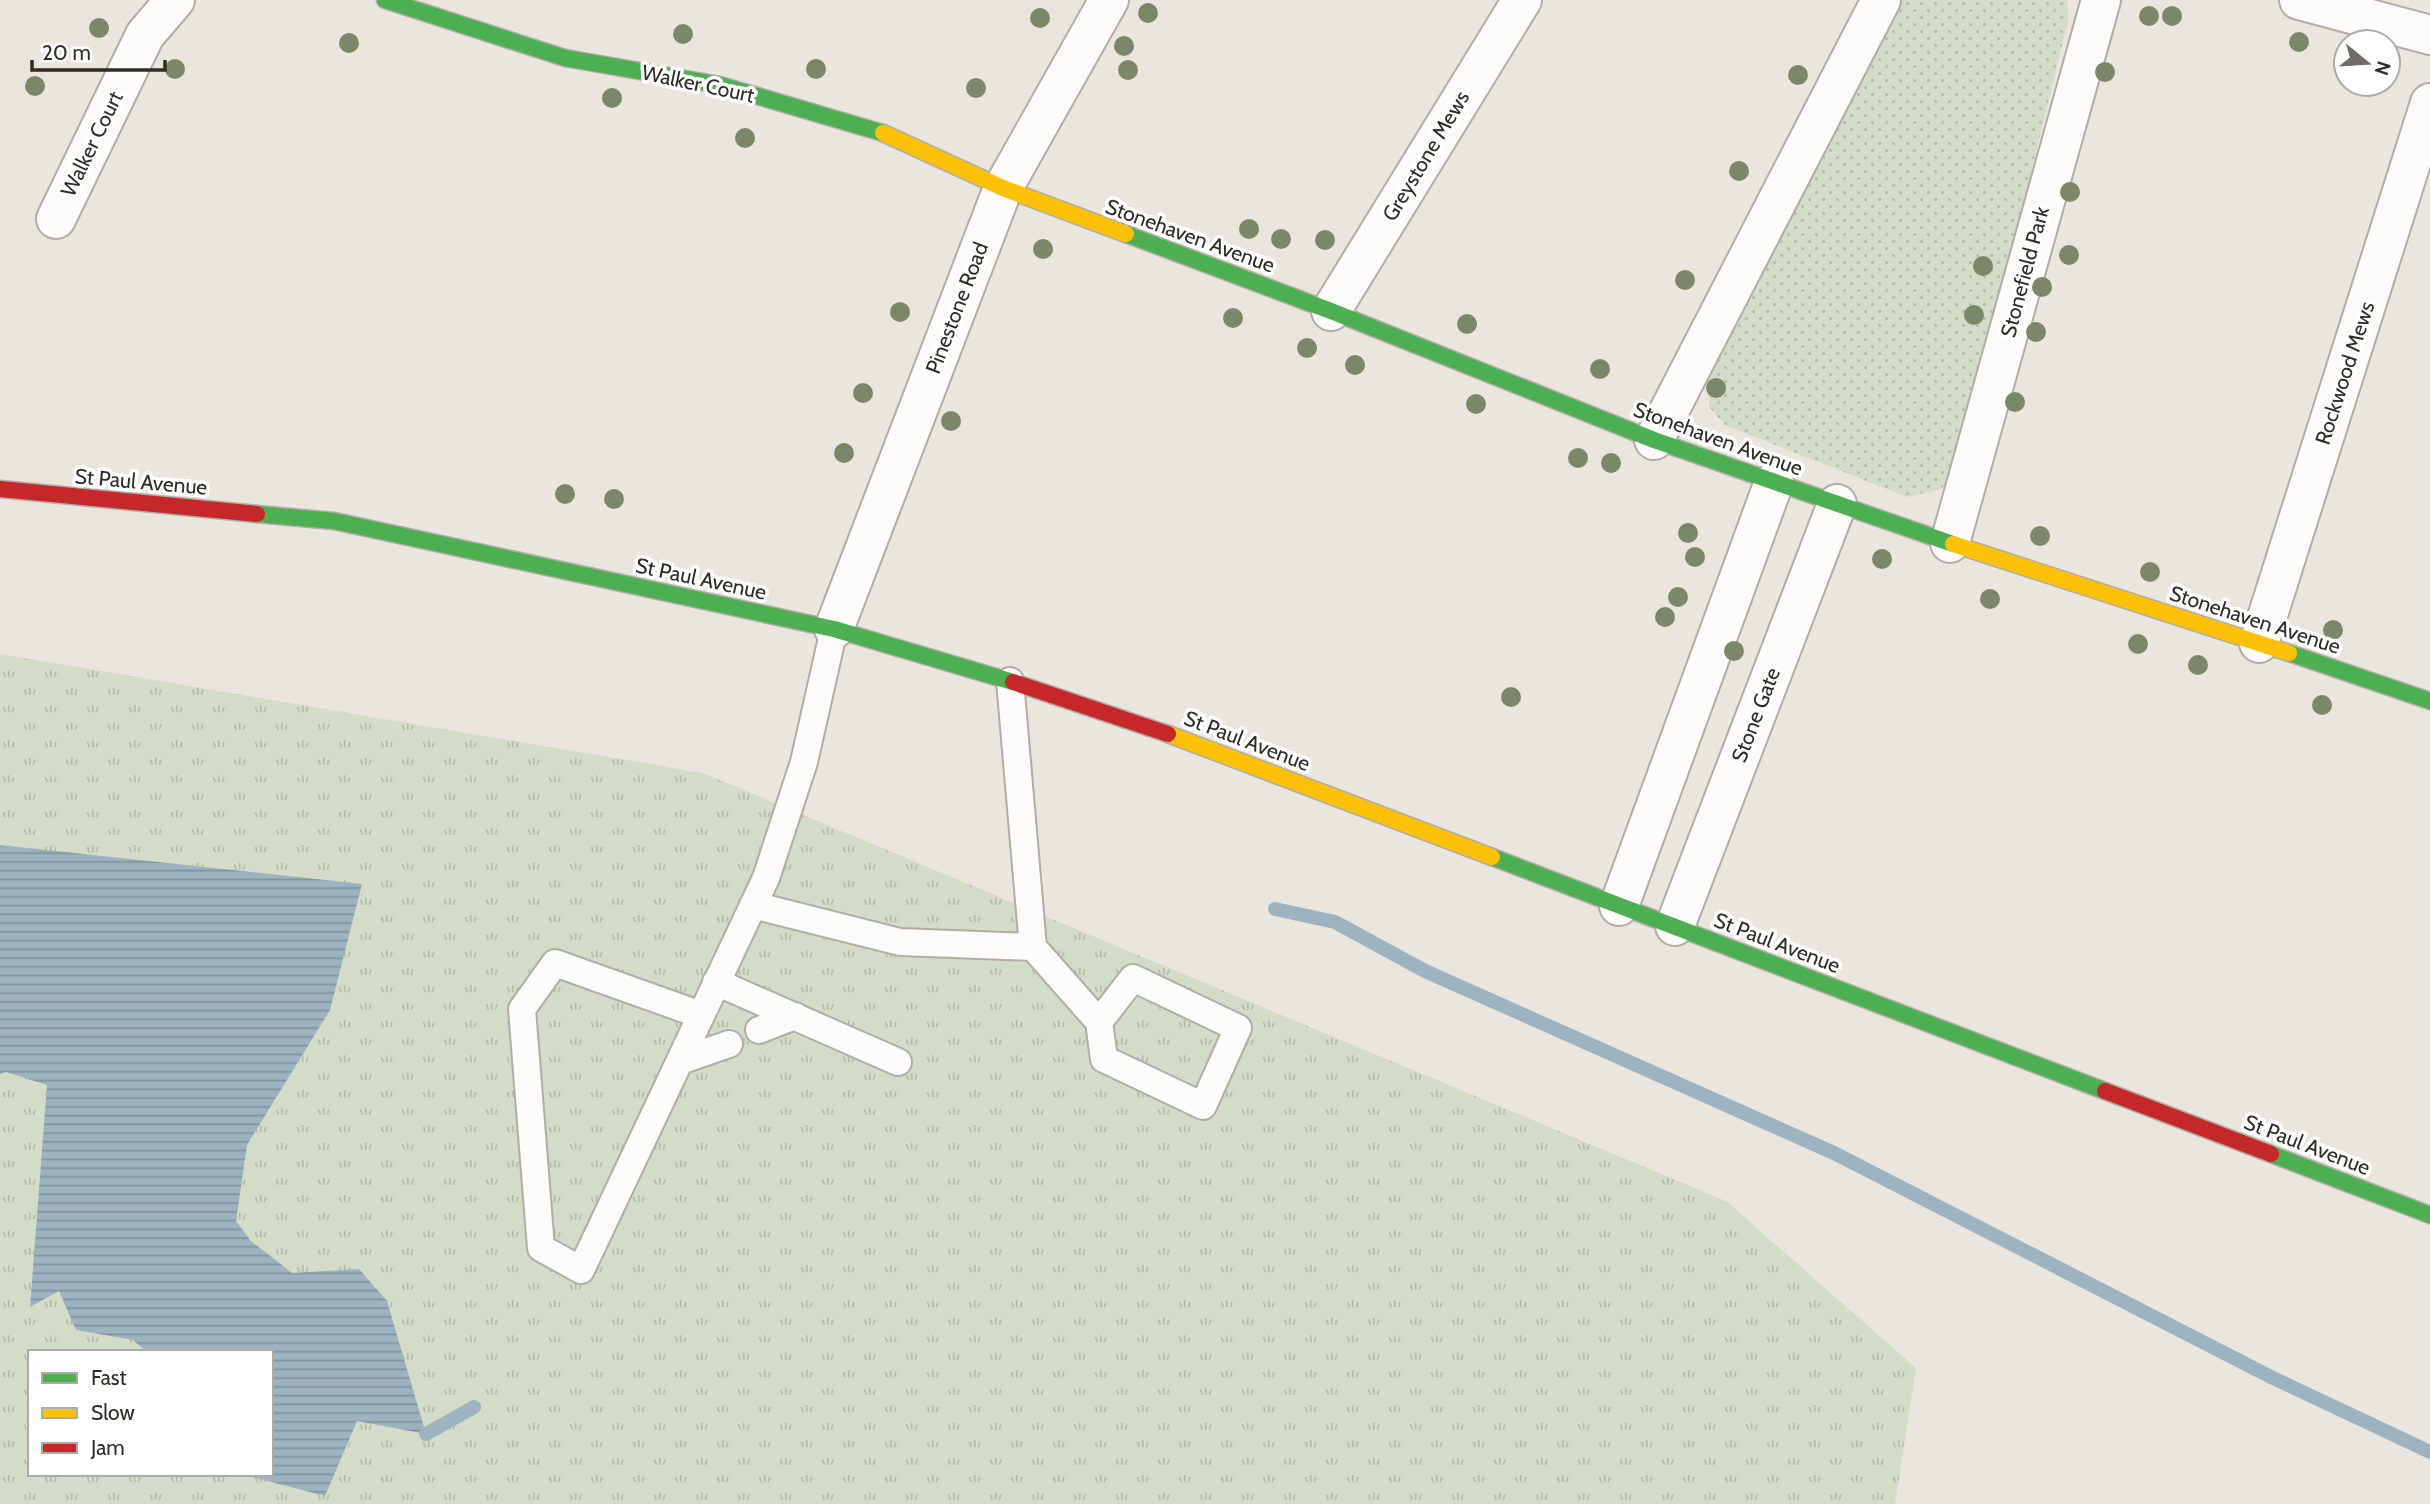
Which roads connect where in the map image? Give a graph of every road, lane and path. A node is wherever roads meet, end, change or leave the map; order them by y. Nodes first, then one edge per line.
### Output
1 (175, 0) edge
2 (385, 0) edge
3 (1109, 0) edge
4 (1522, 0) edge
5 (1881, 0) edge
6 (2101, 0) edge
7 (2299, 0) edge
8 (2430, 35) edge
9 (2430, 103) edge
10 (1003, 188) junction
11 (56, 219) dead end
12 (1331, 311) junction
13 (1654, 440) junction
14 (1774, 482) junction
15 (0, 489) edge
16 (1837, 504) junction
17 (1950, 543) junction
18 (834, 629) junction
19 (2259, 643) junction
20 (1010, 681) junction
21 (2430, 701) edge
22 (753, 905) junction
23 (1619, 906) junction
24 (1675, 926) junction
25 (1033, 947) junction
26 (716, 982) junction
27 (701, 1015) junction
28 (795, 1016) junction
29 (1099, 1021) junction
30 (759, 1030) dead end
31 (729, 1044) dead end
32 (680, 1061) junction
33 (898, 1062) dead end
34 (2430, 1215) edge

1 - 11 street, Walker Court
2 - 10 main road, Walker Court
3 - 10 street, Pinestone Road
4 - 12 street, Greystone Mews
5 - 13 street
6 - 17 street, Stonefield Park
7 - 8 street
9 - 19 street, Rockwood Mews
10 - 12 main road, Stonehaven Avenue
10 - 18 street, Pinestone Road
12 - 13 main road, Stonehaven Avenue
13 - 14 main road, Stonehaven Avenue
14 - 16 main road, Stonehaven Avenue
14 - 23 street
15 - 18 main road, St Paul Avenue
16 - 17 main road, Stonehaven Avenue
16 - 24 street, Stone Gate
17 - 19 main road, Stonehaven Avenue
18 - 20 main road, St Paul Avenue
18 - 22 lane
19 - 21 main road, Stonehaven Avenue
20 - 23 main road, St Paul Avenue
20 - 25 lane
22 - 25 lane
22 - 26 lane
23 - 24 main road, St Paul Avenue
24 - 34 main road, St Paul Avenue
25 - 29 lane
26 - 27 lane
26 - 28 lane
27 - 32 lane
27 - 32 lane
28 - 30 lane
28 - 33 lane
29 - 29 lane
31 - 32 lane

